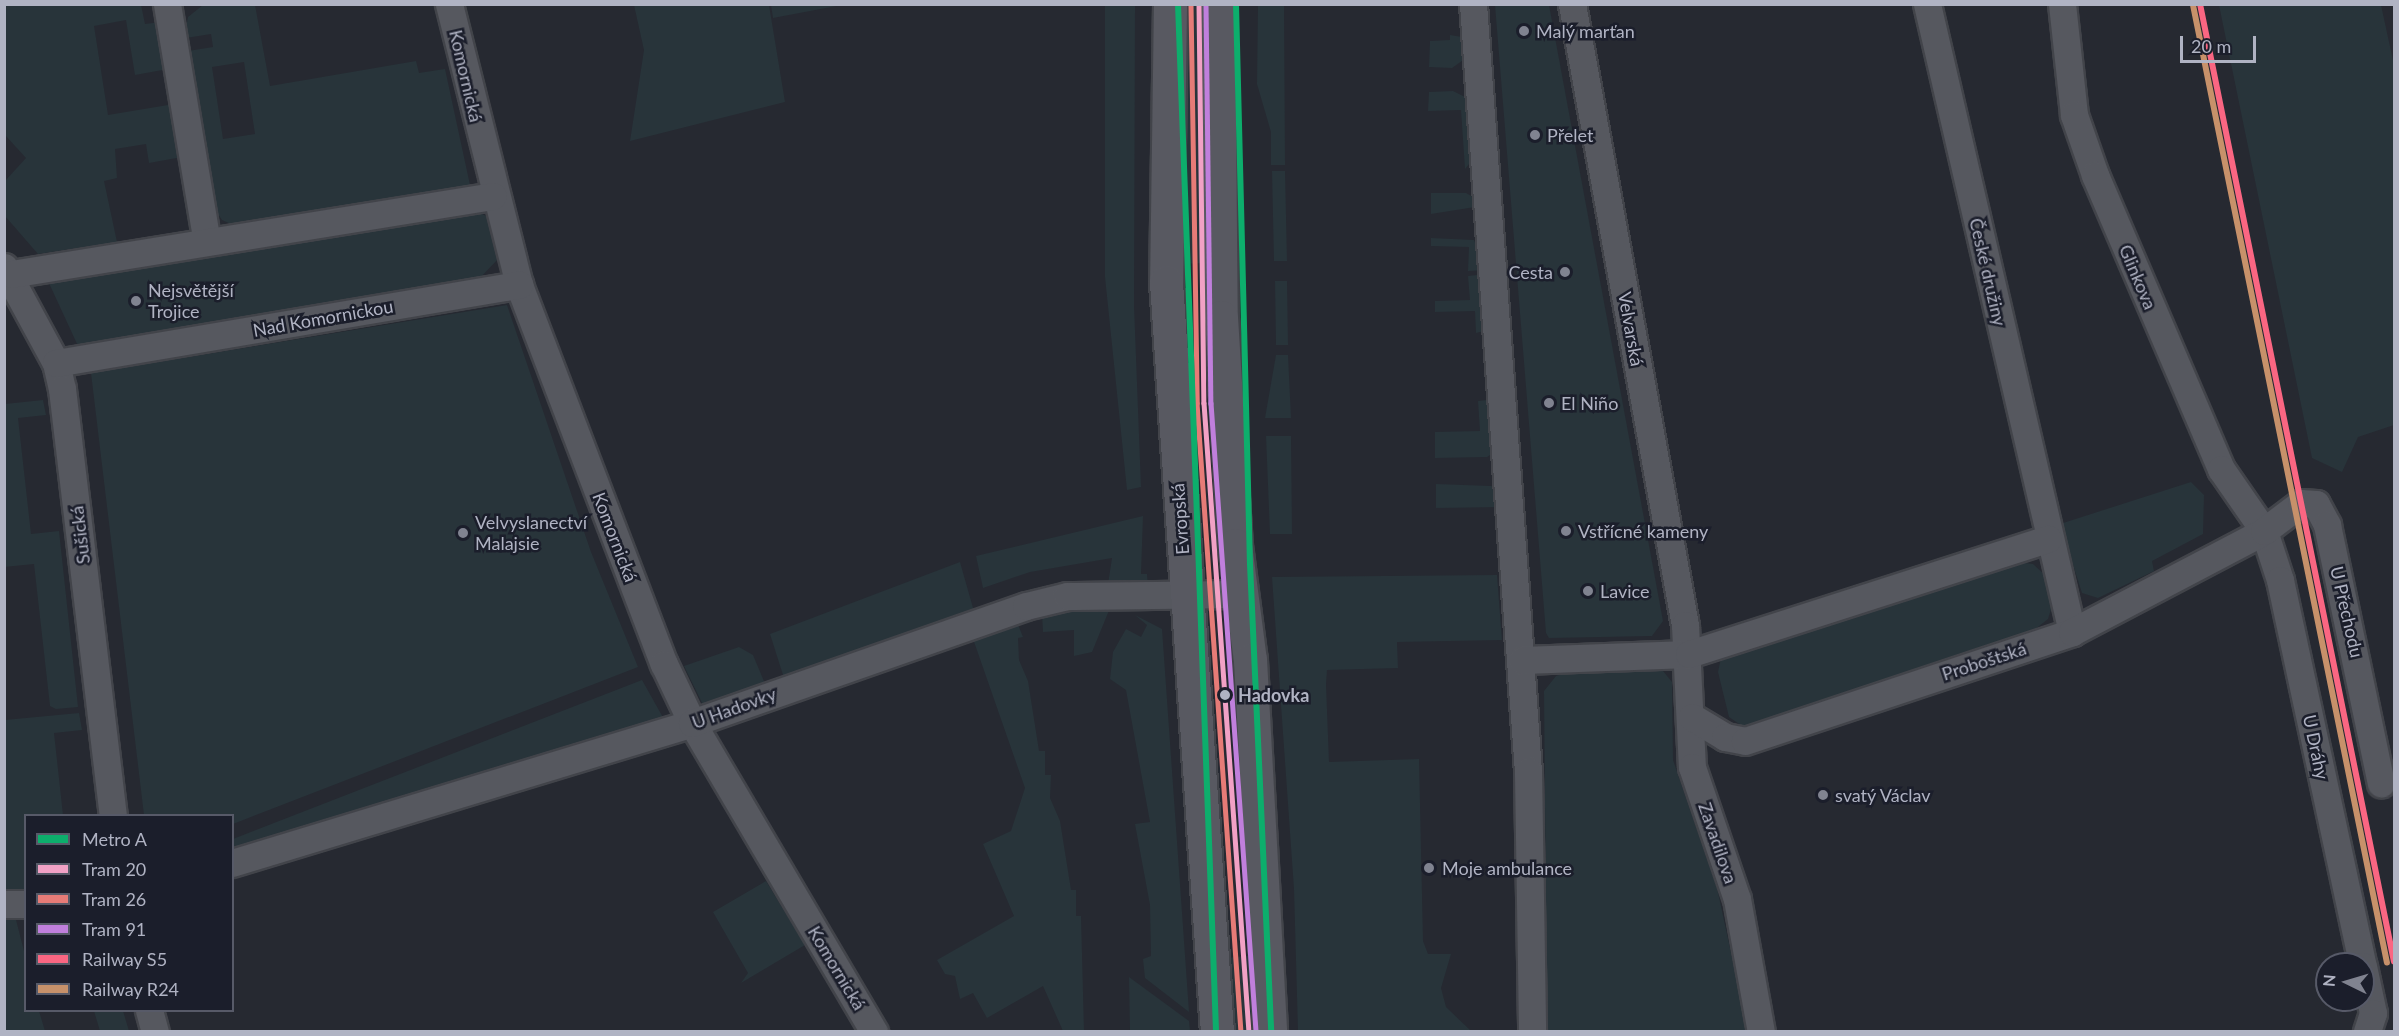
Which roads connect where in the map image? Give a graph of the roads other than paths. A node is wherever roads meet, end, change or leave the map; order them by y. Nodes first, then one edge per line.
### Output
1 (167, 4) edge
2 (449, 4) edge
3 (1170, 4) edge
4 (1218, 4) edge
5 (1473, 4) edge
6 (1572, 4) edge
7 (1927, 4) edge
8 (2062, 4) edge
9 (493, 196) junction
10 (207, 242) junction
11 (8, 271) edge
12 (519, 285) junction
13 (56, 363) junction
14 (2265, 531) junction
15 (2048, 539) junction
16 (1241, 594) junction
17 (1186, 596) junction
18 (2072, 632) junction
19 (1689, 654) junction
20 (1522, 660) junction
21 (1692, 717) junction
22 (692, 723) junction
23 (2381, 783) dead end
24 (113, 814) edge
25 (234, 863) edge
26 (4, 904) edge
27 (24, 904) edge
28 (2360, 952) edge
29 (149, 1012) edge
30 (2373, 1012) edge
31 (155, 1032) edge
32 (874, 1032) edge
33 (1217, 1032) edge
34 (1270, 1032) edge
35 (1532, 1032) edge
36 (1761, 1032) edge
37 (2367, 1032) edge

1 - 10 street
2 - 9 street, Komornická
3 - 17 main road, Evropská
4 - 16 main road
5 - 20 street
6 - 19 street, Velvarská
7 - 15 street, České družiny
8 - 14 street, Glinkova
9 - 10 street
9 - 12 street, Komornická
10 - 11 street
11 - 13 street, Sušická
12 - 13 street, Nad Komornickou
12 - 22 street, Komornická
13 - 24 street, Sušická
14 - 18 street, Proboštská
14 - 23 street, U Přechodu
14 - 28 street, U Dráhy
15 - 18 street, České družiny
15 - 19 street
16 - 17 street, U Hadovky
16 - 34 main road
17 - 22 street, U Hadovky
17 - 33 main road, Evropská
18 - 21 street, Proboštská
19 - 20 street
19 - 21 street, Zavadilova
20 - 35 street
21 - 36 street, Zavadilova
22 - 25 street, U Hadovky
22 - 32 street, Komornická
26 - 27 street
29 - 31 street
30 - 37 street, U Dráhy

